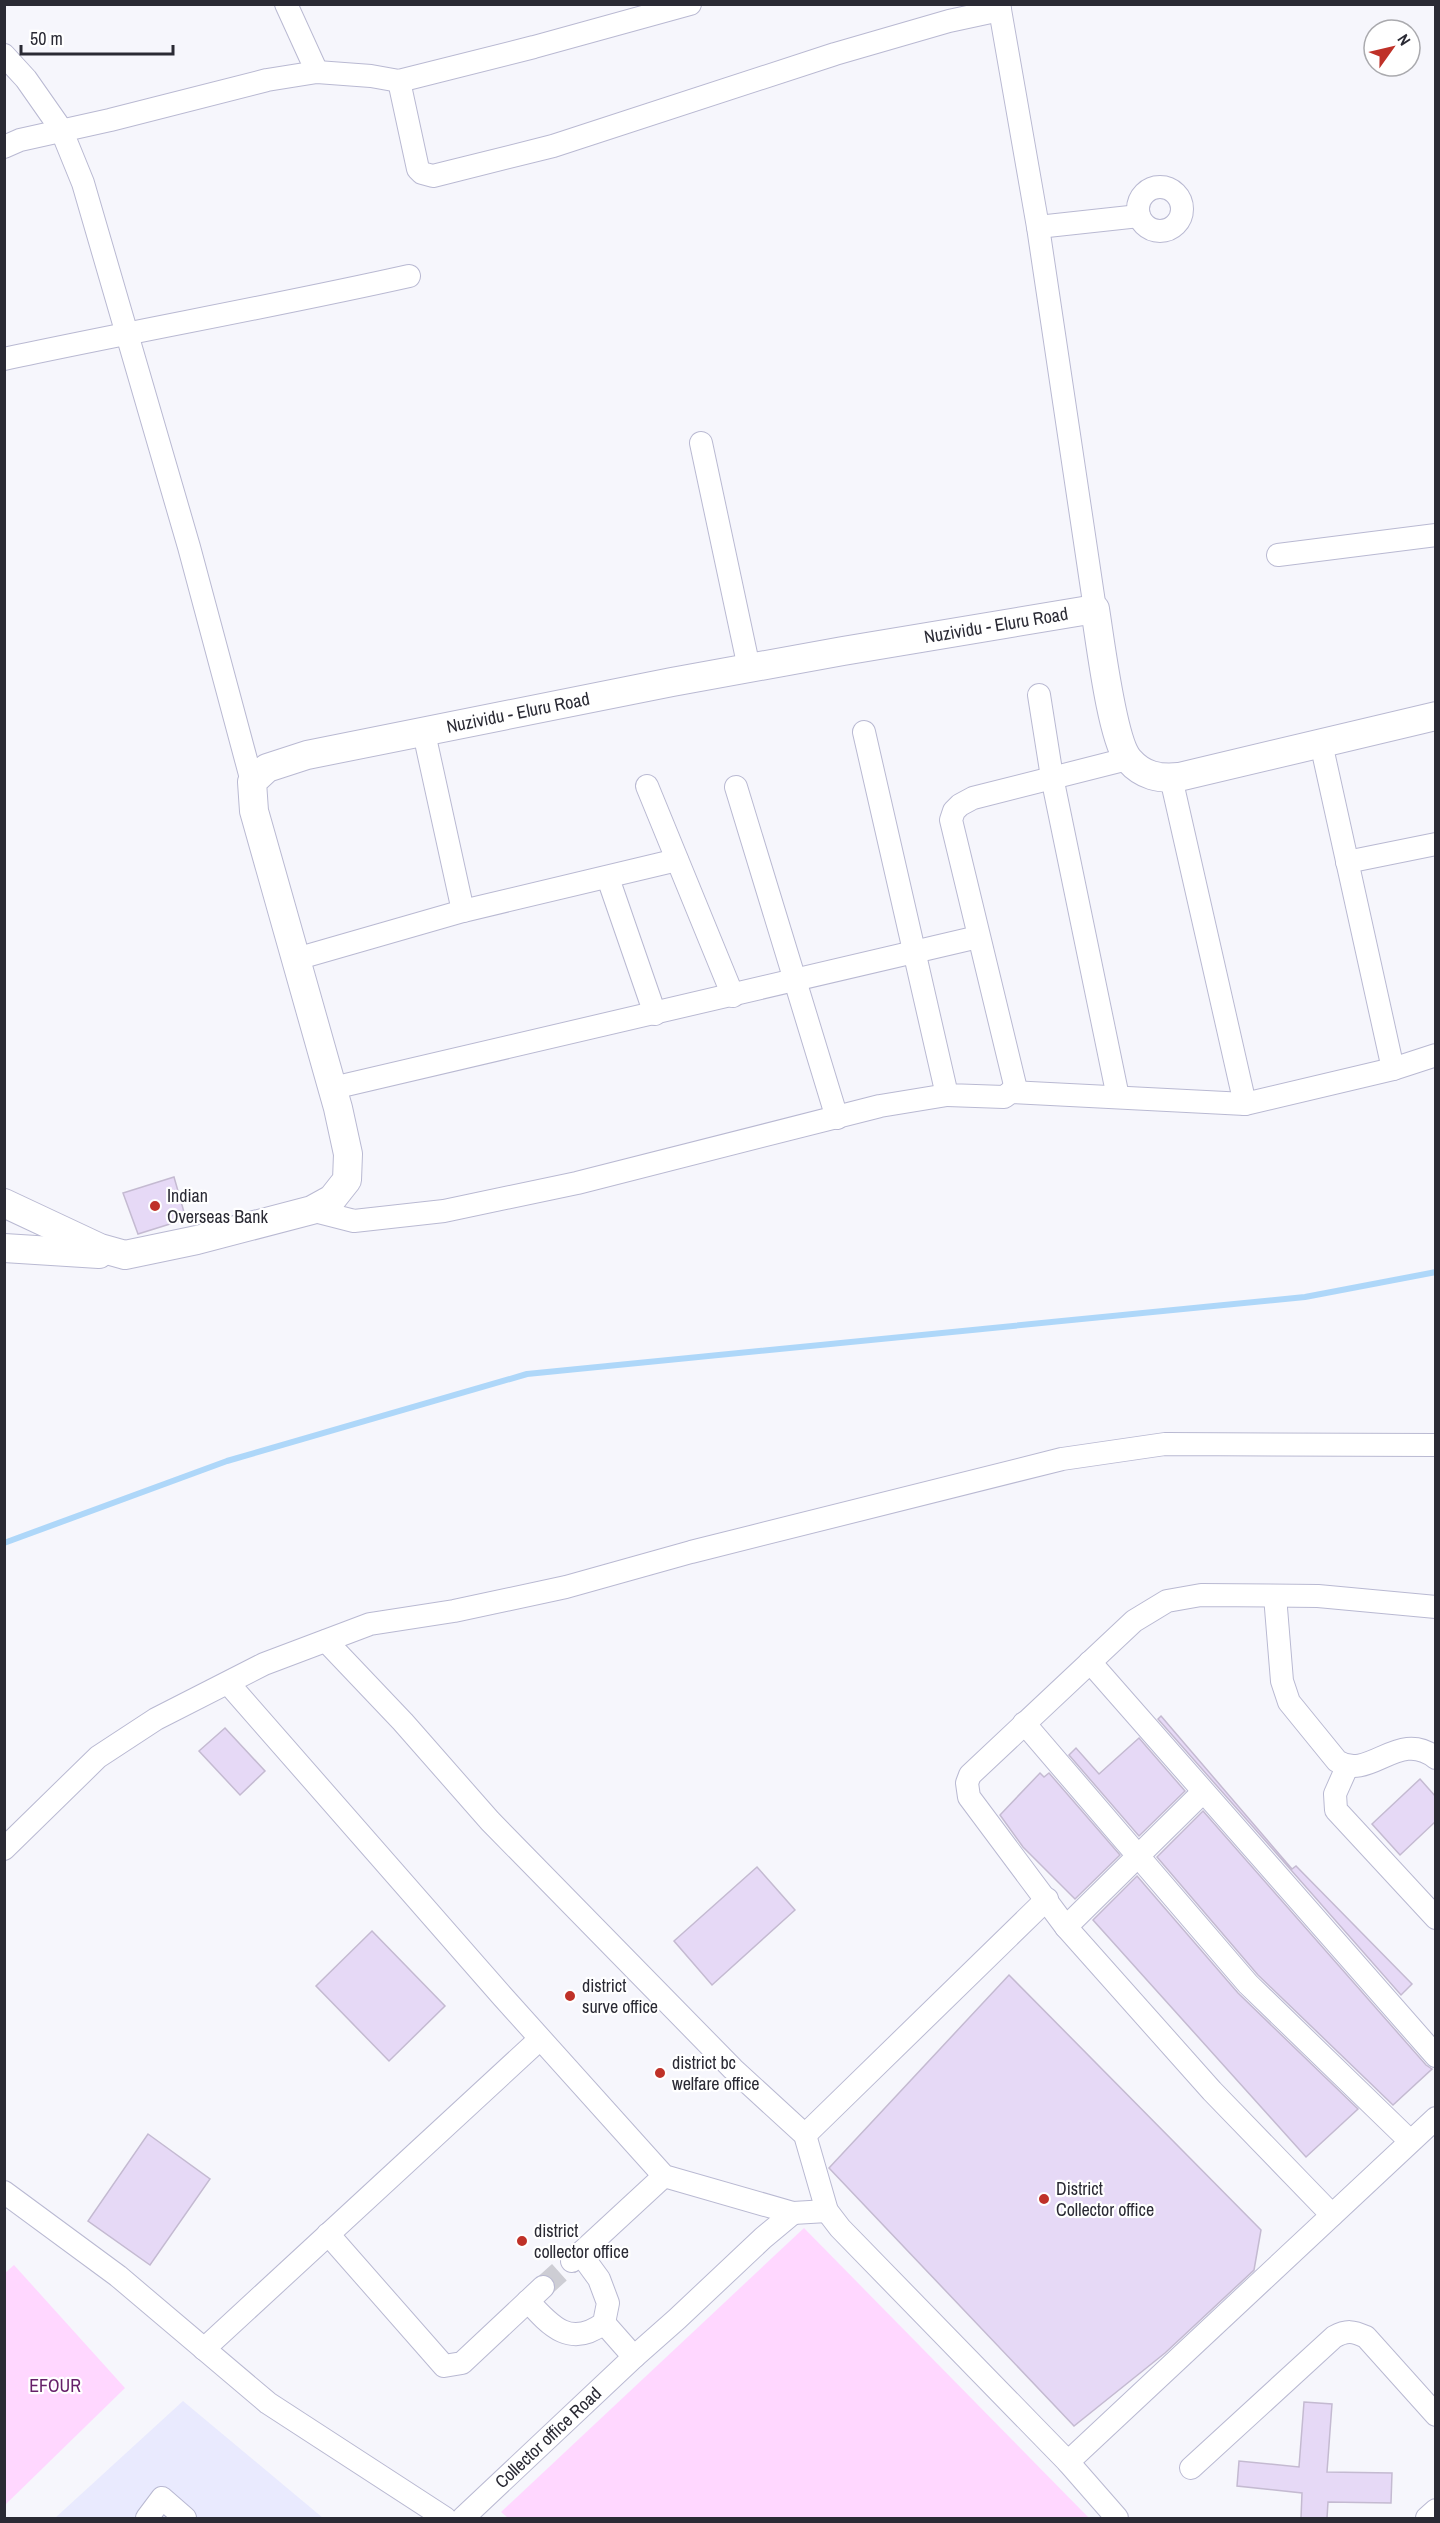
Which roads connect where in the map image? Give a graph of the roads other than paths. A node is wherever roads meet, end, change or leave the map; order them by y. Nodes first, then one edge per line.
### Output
1 (286, 4) edge
2 (690, 4) edge
3 (999, 7) edge
4 (4, 55) edge
5 (317, 72) junction
6 (399, 81) junction
7 (61, 129) junction
8 (4, 147) edge
9 (1138, 216) dead end
10 (1038, 227) junction
11 (409, 276) dead end
12 (127, 333) junction
13 (4, 359) edge
14 (701, 443) dead end
15 (1436, 535) edge
16 (1278, 555) dead end
17 (1095, 609) junction
18 (749, 668) junction
19 (1039, 694) dead end
20 (1436, 716) edge
21 (864, 732) dead end
22 (424, 733) junction
23 (1321, 743) junction
24 (1127, 759) junction
25 (1052, 777) junction
26 (1171, 778) junction
27 (252, 782) junction
28 (647, 786) dead end
29 (736, 787) dead end
30 (1436, 844) edge
31 (677, 860) junction
32 (1347, 862) junction
33 (608, 878) junction
34 (463, 911) junction
35 (978, 937) junction
36 (913, 953) junction
37 (296, 959) junction
38 (794, 981) junction
39 (733, 996) junction
40 (655, 1014) junction
41 (1436, 1055) edge
42 (1393, 1069) junction
43 (333, 1088) junction
44 (1011, 1092) junction
45 (947, 1095) junction
46 (1118, 1097) junction
47 (1245, 1104) junction
48 (837, 1118) junction
49 (4, 1203) edge
50 (311, 1210) junction
51 (4, 1248) edge
52 (125, 1256) junction
53 (1436, 1445) edge
54 (1275, 1596) junction
55 (1436, 1607) edge
56 (326, 1641) junction
57 (1090, 1662) junction
58 (228, 1683) junction
59 (1024, 1723) junction
60 (1436, 1758) edge
61 (1347, 1767) junction
62 (1203, 1792) junction
63 (4, 1849) edge
64 (1136, 1856) junction
65 (1047, 1899) junction
66 (1436, 1918) edge
67 (1066, 1927) junction
68 (540, 2038) junction
69 (1436, 2056) edge
70 (1436, 2118) edge
71 (805, 2134) junction
72 (1410, 2141) junction
73 (664, 2176) junction
74 (4, 2192) edge
75 (828, 2211) junction
76 (793, 2213) junction
77 (1332, 2215) junction
78 (328, 2234) junction
79 (604, 2323) junction
80 (204, 2349) junction
81 (634, 2357) junction
82 (1436, 2415) edge
83 (1068, 2463) junction
84 (1191, 2468) dead end
85 (1436, 2510) edge
86 (147, 2518) edge
87 (185, 2518) edge
88 (445, 2518) edge
89 (463, 2518) edge
90 (1117, 2518) edge
91 (1427, 2518) edge

1 - 5 street
2 - 6 street
3 - 6 street
3 - 10 street
4 - 7 street
5 - 6 street
5 - 7 street
7 - 8 street
7 - 12 street
9 - 10 street
10 - 17 street
11 - 12 street
12 - 13 street
12 - 27 street
14 - 18 street
15 - 16 street
17 - 18 main road, Nuzividu - Eluru Road
17 - 24 main road, Nuzividu - Eluru Road
18 - 22 main road, Nuzividu - Eluru Road
19 - 25 street
20 - 23 main road
21 - 36 street
22 - 27 main road, Nuzividu - Eluru Road
22 - 34 street
23 - 26 main road
23 - 32 street
24 - 25 street
24 - 26 main road
25 - 35 street
25 - 46 street
26 - 47 street
27 - 37 main road
28 - 31 street
29 - 38 street
30 - 32 street
31 - 33 street
31 - 39 street
32 - 42 street
33 - 34 street
33 - 40 street
34 - 37 street
35 - 36 street
35 - 44 street
36 - 38 street
36 - 45 street
37 - 43 main road
38 - 39 street
38 - 48 street
39 - 40 street
40 - 43 street
41 - 42 street
42 - 47 street
43 - 50 main road
44 - 45 street
44 - 46 street
45 - 48 street
46 - 47 street
48 - 50 street
49 - 52 main road
50 - 52 main road
51 - 52 main road
53 - 56 street
54 - 55 street
54 - 57 street
54 - 61 street
56 - 58 street
56 - 71 street
57 - 59 street
57 - 62 street
58 - 63 street
58 - 68 street
59 - 64 street
59 - 65 street
60 - 61 street
61 - 66 street
62 - 64 street
62 - 69 street
64 - 67 street
64 - 72 street
65 - 67 street
65 - 71 street
67 - 77 street
68 - 73 street
68 - 78 street
70 - 72 street
71 - 75 street
72 - 77 street
73 - 76 street
73 - 79 street
74 - 80 street
75 - 76 street
75 - 83 street
76 - 81 street, Collector office Road
77 - 83 street
78 - 79 street
78 - 80 street
79 - 81 street
80 - 88 street
81 - 89 street, Collector office Road
82 - 84 street
83 - 90 street
85 - 91 street
86 - 87 street

